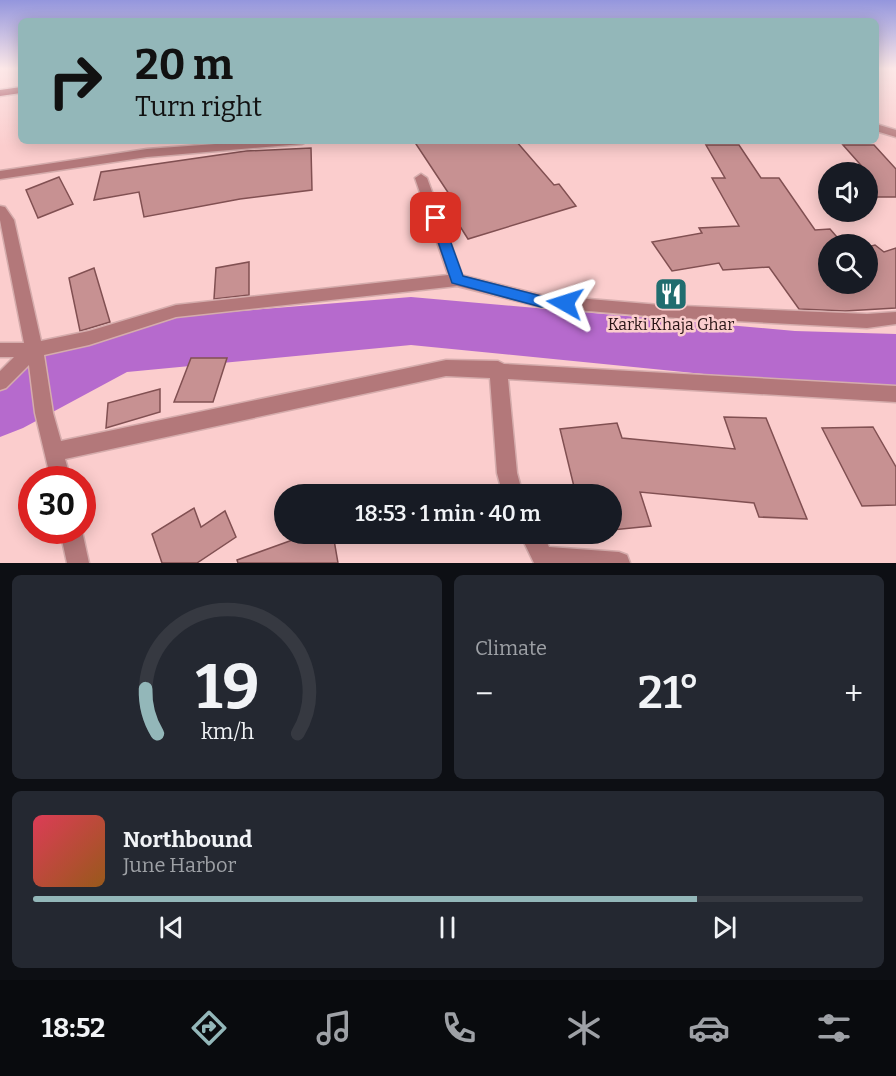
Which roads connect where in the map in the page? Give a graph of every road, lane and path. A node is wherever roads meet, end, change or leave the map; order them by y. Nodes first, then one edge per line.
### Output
1 (879, 128) edge
2 (896, 134) edge
3 (263, 144) edge
4 (0, 175) edge
5 (421, 178) dead end
6 (0, 210) edge
7 (457, 280) junction
8 (896, 318) edge
9 (0, 350) edge
10 (33, 350) junction
11 (498, 369) junction
12 (0, 382) edge
13 (896, 394) edge
14 (55, 452) junction
15 (58, 466) edge
16 (510, 484) edge
17 (74, 544) edge
18 (536, 544) edge
19 (544, 560) edge
20 (78, 563) edge
21 (619, 563) edge

1 - 2 street
3 - 4 street
5 - 7 street
6 - 10 street
7 - 8 street
7 - 10 street
9 - 10 street
10 - 12 street
10 - 14 street
11 - 13 street
11 - 14 street
11 - 16 street
14 - 15 street
17 - 20 street
18 - 19 street
19 - 21 street

